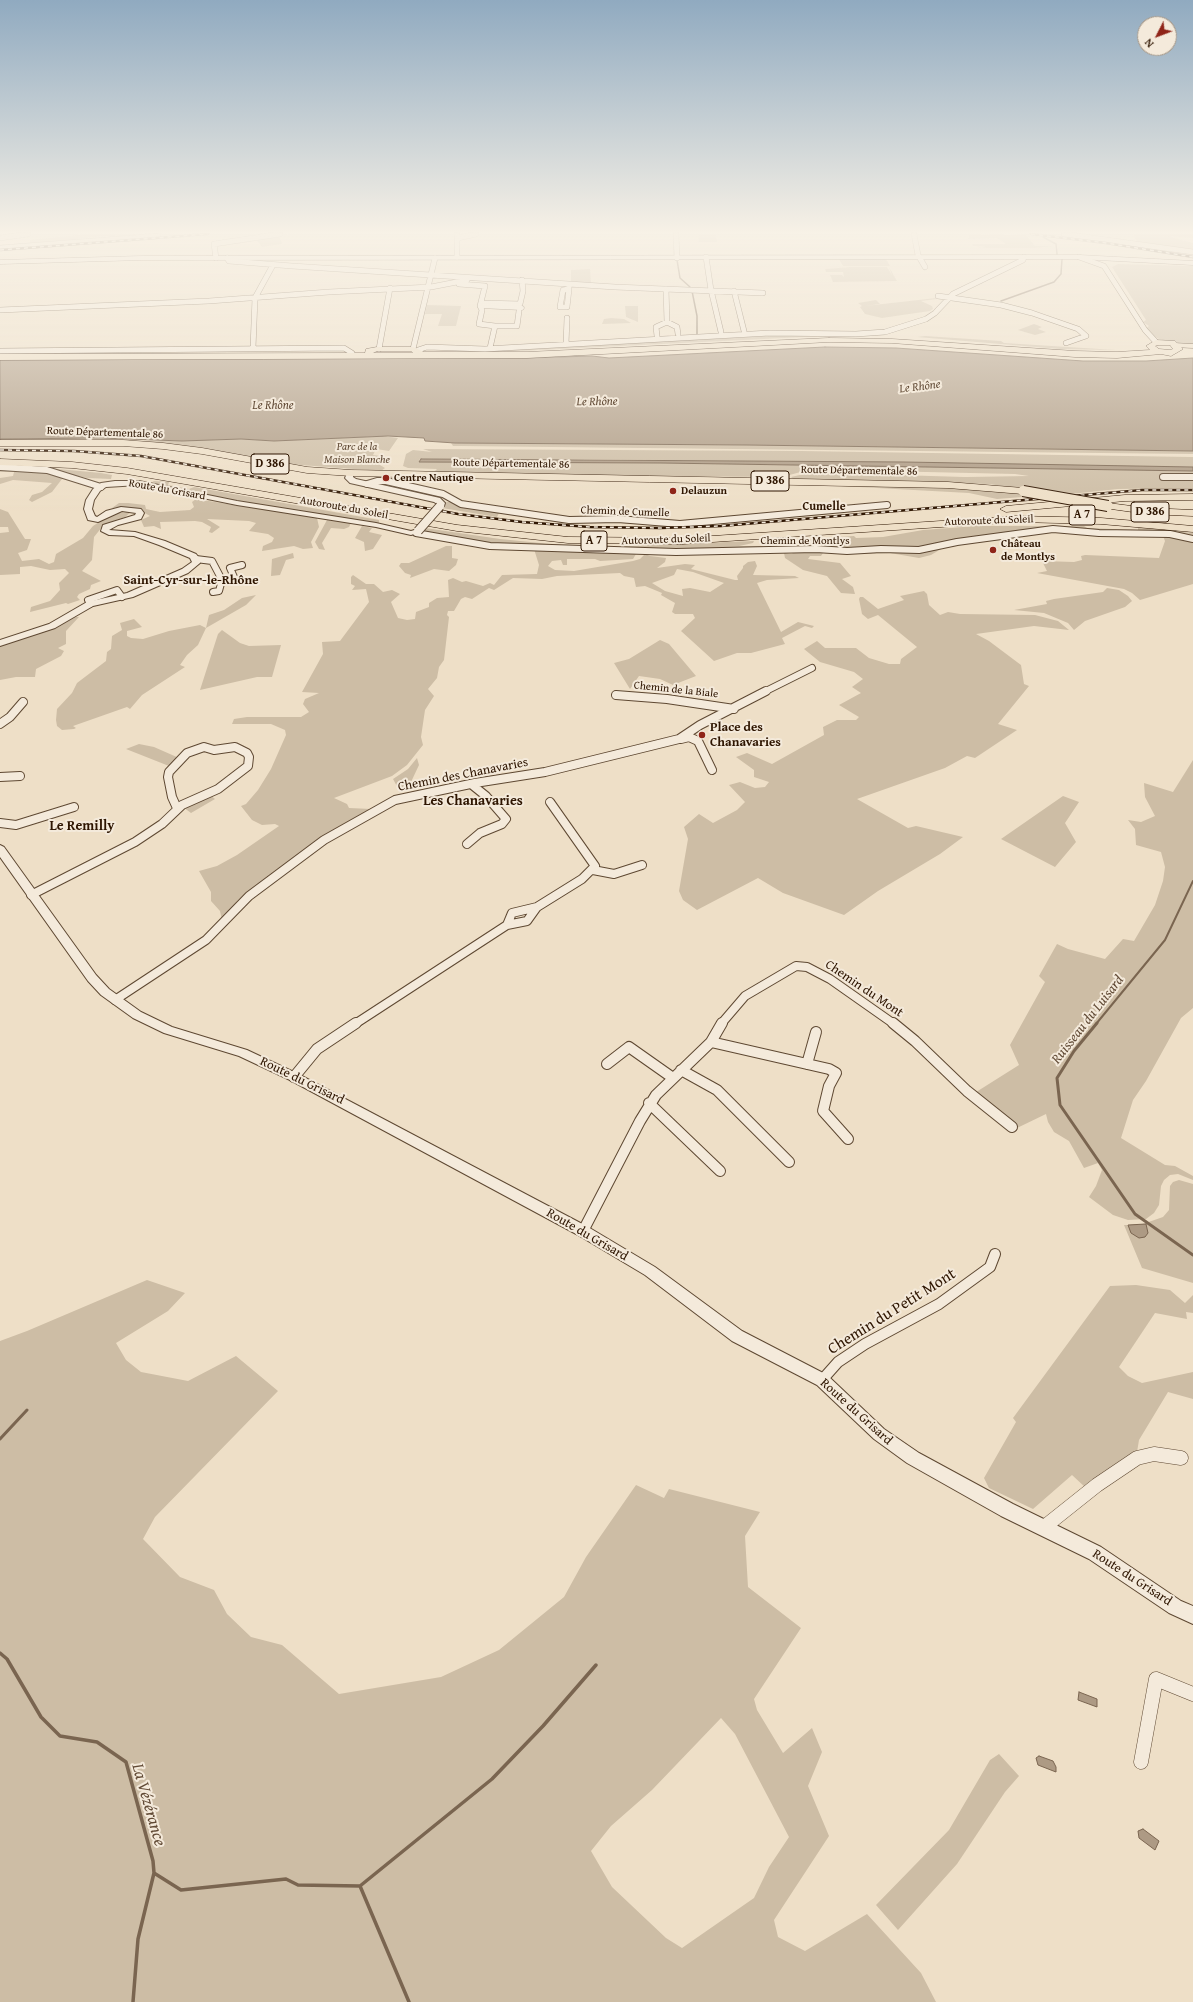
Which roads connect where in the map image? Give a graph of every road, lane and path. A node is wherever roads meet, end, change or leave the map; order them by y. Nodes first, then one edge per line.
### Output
1 (253, 327) edge
2 (383, 327) edge
3 (417, 327) edge
4 (495, 327) edge
5 (567, 327) edge
6 (656, 327) edge
7 (677, 327) edge
8 (721, 327) edge
9 (743, 327) edge
10 (899, 327) edge
11 (1073, 327) edge
12 (1143, 327) edge
13 (744, 331) dead end
14 (722, 332) dead end
15 (885, 332) junction
16 (678, 334) dead end
17 (657, 336) dead end
18 (1066, 343) dead end
19 (566, 344) junction
20 (1153, 344) junction
21 (979, 345) junction
22 (1193, 346) edge
23 (1177, 347) junction
24 (252, 348) junction
25 (490, 348) junction
26 (379, 349) junction
27 (1193, 349) edge
28 (0, 351) edge
29 (417, 352) junction
30 (1159, 352) junction
31 (352, 353) junction
32 (369, 353) junction
33 (449, 354) junction
34 (0, 356) edge
35 (0, 443) edge
36 (0, 458) edge
37 (0, 462) edge
38 (0, 467) edge
39 (351, 473) junction
40 (1164, 477) dead end
41 (1193, 477) edge
42 (367, 484) junction
43 (101, 486) junction
44 (1193, 497) edge
45 (888, 505) dead end
46 (1193, 513) edge
47 (970, 516) junction
48 (1193, 524) edge
49 (1193, 529) edge
50 (417, 532) junction
51 (1193, 539) edge
52 (196, 560) junction
53 (242, 565) dead end
54 (222, 582) junction
55 (213, 592) dead end
56 (0, 643) edge
57 (812, 668) dead end
58 (616, 695) dead end
59 (23, 702) dead end
60 (734, 709) junction
61 (0, 724) edge
62 (679, 739) junction
63 (712, 770) dead end
64 (20, 776) dead end
65 (0, 777) edge
66 (471, 784) junction
67 (550, 802) dead end
68 (74, 807) dead end
69 (177, 808) junction
70 (0, 823) edge
71 (467, 844) dead end
72 (0, 849) edge
73 (642, 865) dead end
74 (593, 870) junction
75 (31, 895) junction
76 (537, 906) junction
77 (507, 925) junction
78 (115, 1000) junction
79 (816, 1032) dead end
80 (712, 1042) junction
81 (607, 1064) dead end
82 (807, 1064) junction
83 (681, 1070) junction
84 (294, 1077) junction
85 (673, 1078) junction
86 (649, 1104) junction
87 (1012, 1127) dead end
88 (848, 1139) dead end
89 (789, 1162) dead end
90 (720, 1172) dead end
91 (583, 1231) junction
92 (995, 1254) dead end
93 (822, 1380) junction
94 (1181, 1458) dead end
95 (1043, 1528) junction
96 (1193, 1615) edge
97 (1193, 1694) edge
98 (1141, 1762) dead end

1 - 24 street
2 - 26 street
3 - 29 street
4 - 25 street
5 - 19 street
6 - 17 street
7 - 16 street
8 - 14 street
9 - 13 street
10 - 15 street
11 - 18 street
12 - 20 street
15 - 19 street
15 - 21 main road
19 - 25 street
20 - 21 main road
20 - 23 main road
20 - 30 main road
21 - 33 main road
22 - 23 main road
23 - 27 main road
23 - 30 main road
24 - 28 street
24 - 31 street
25 - 29 street
25 - 33 main road
26 - 29 main road
26 - 32 main road
29 - 30 main road
29 - 32 main road
29 - 33 main road
31 - 32 main road
31 - 34 main road
32 - 34 main road
35 - 39 main road, Route Départementale 86 / D 386
36 - 47 highway, Autoroute du Soleil / A 7
37 - 49 highway, Autoroute du Soleil / A 7
38 - 43 street
39 - 42 street
39 - 46 main road, Route Départementale 86 / D 386, bridge
40 - 41 street
42 - 45 street, Chemin de Cumelle
42 - 50 street, bridge
43 - 50 street, Route du Grisard
43 - 52 street, Route du Grisard
44 - 47 highway
47 - 48 highway, Autoroute du Soleil / A 7
50 - 51 street, Chemin de Montlys
52 - 54 street
52 - 56 street
53 - 54 street
54 - 55 street
57 - 60 street, Chemin des Chanavaries
58 - 60 street, Chemin de la Biale
59 - 61 street
60 - 62 street, Chemin des Chanavaries
62 - 63 street
62 - 66 street, Chemin des Chanavaries
64 - 65 street
66 - 71 street
66 - 78 street, Chemin des Chanavaries
67 - 74 street
68 - 70 street
69 - 69 street
69 - 75 street
72 - 75 street, Route du Grisard
73 - 74 street
74 - 76 street
75 - 78 street, Route du Grisard
76 - 77 street
76 - 77 street
77 - 84 street
78 - 84 street, Route du Grisard
79 - 82 street
80 - 82 street
80 - 83 street, Chemin du Mont
80 - 87 street, Chemin du Mont
81 - 85 street
82 - 88 street
83 - 85 street, Chemin du Mont
83 - 89 street
84 - 91 street, Route du Grisard
85 - 86 street, Chemin du Mont
86 - 90 street
86 - 91 street, Chemin du Mont
91 - 93 street, Route du Grisard
92 - 93 street, Chemin du Petit Mont
93 - 95 street, Route du Grisard
94 - 95 street
95 - 96 street, Route du Grisard
97 - 98 street

